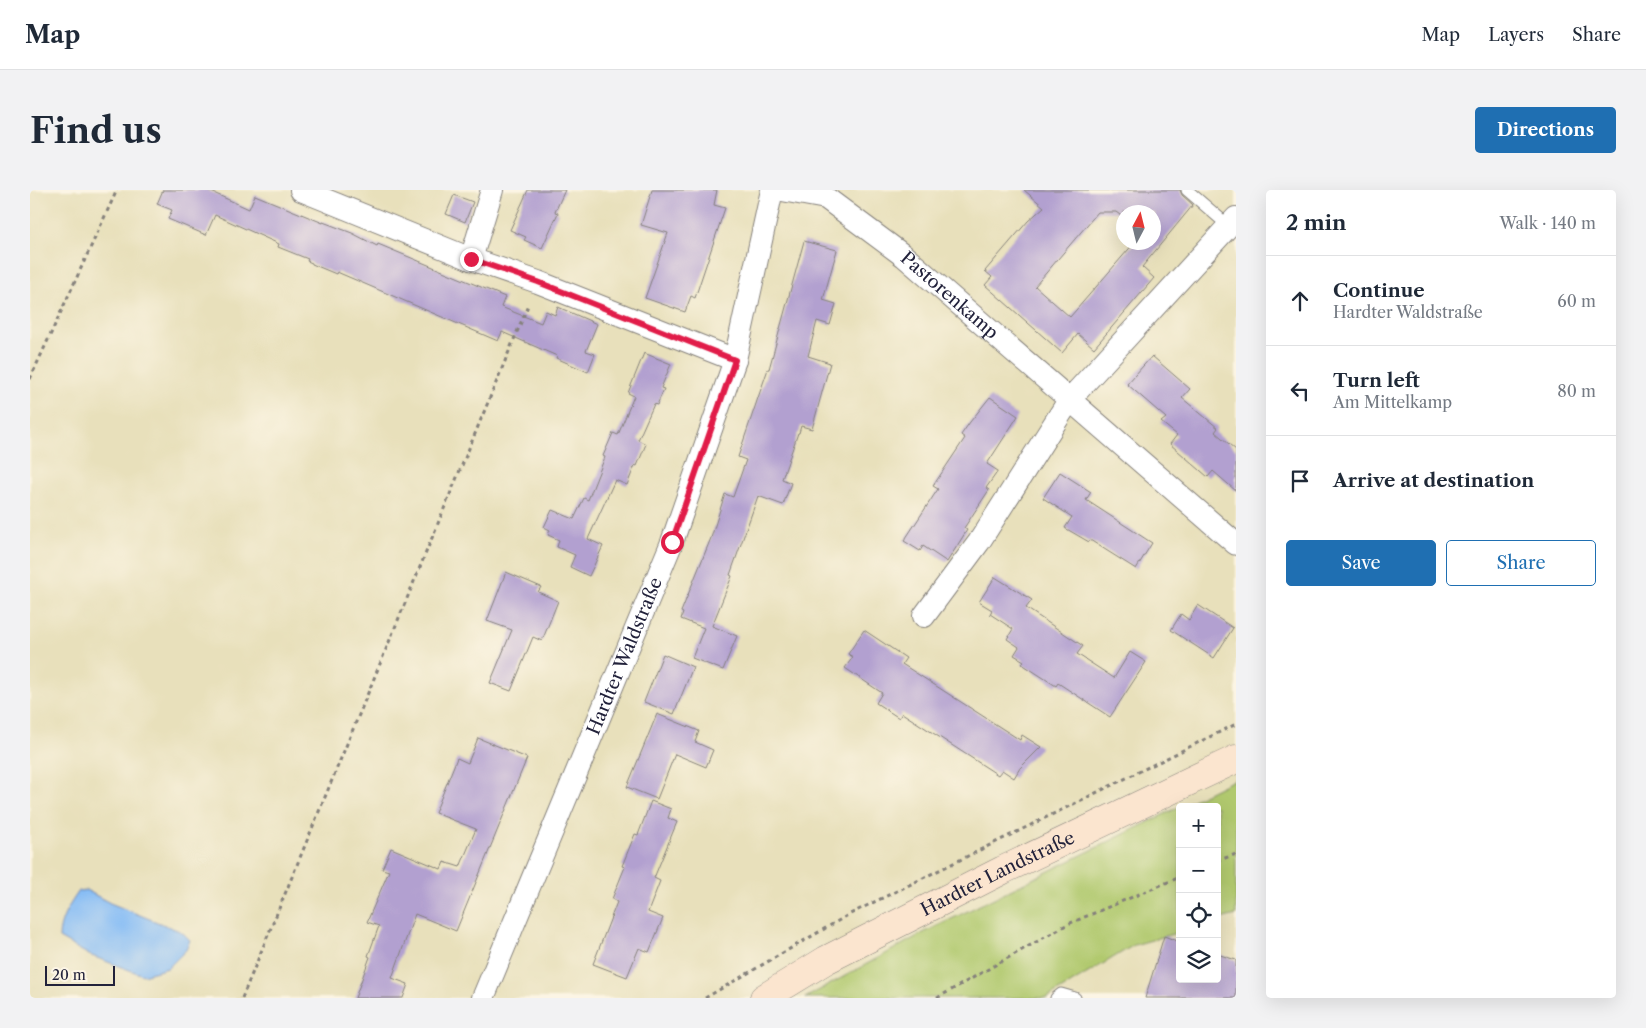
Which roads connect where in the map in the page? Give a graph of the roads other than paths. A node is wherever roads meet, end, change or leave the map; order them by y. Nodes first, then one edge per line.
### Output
1 (301, 190) edge
2 (492, 190) edge
3 (772, 190) edge
4 (782, 190) edge
5 (1187, 190) edge
6 (828, 194) edge
7 (1234, 225) edge
8 (471, 259) junction
9 (735, 360) junction
10 (1070, 399) junction
11 (1236, 544) edge
12 (924, 616) dead end
13 (1236, 759) edge
14 (483, 998) edge
15 (764, 998) edge
16 (1056, 998) edge
17 (1075, 998) edge

1 - 8 street
2 - 8 street
3 - 9 street, Hardter Waldstraße
4 - 6 street, Pastorenkamp
5 - 7 lane
6 - 10 street, Pastorenkamp
7 - 10 street
8 - 9 street
9 - 14 street, Hardter Waldstraße
10 - 11 street, Pastorenkamp
10 - 12 street
13 - 15 main road, Hardter Landstraße
16 - 17 lane

